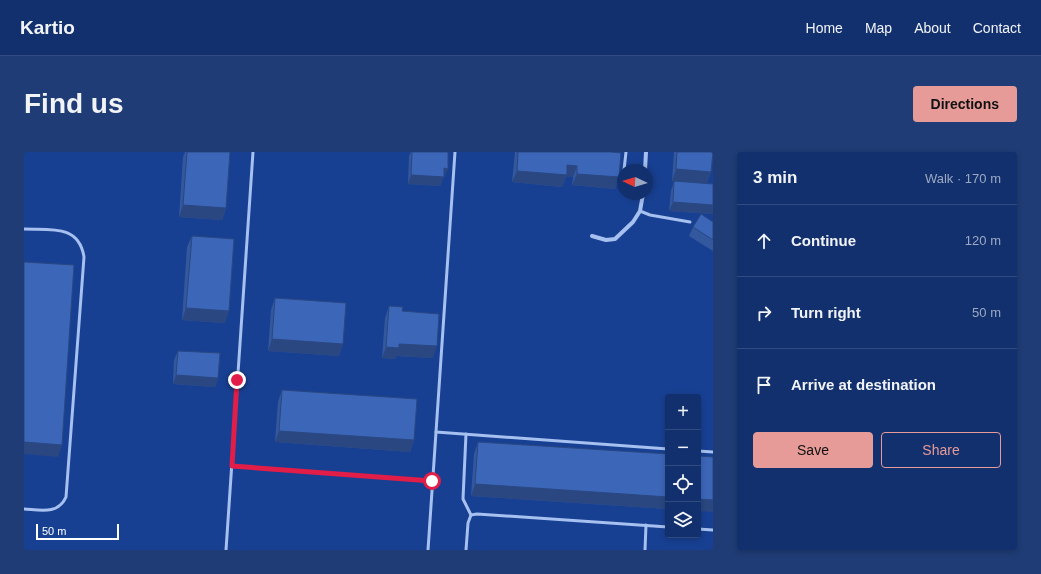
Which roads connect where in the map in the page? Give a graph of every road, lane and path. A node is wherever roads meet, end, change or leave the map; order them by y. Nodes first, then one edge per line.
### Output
1 (253, 152) edge
2 (455, 152) edge
3 (626, 152) edge
4 (646, 152) edge
5 (625, 164) edge
6 (645, 164) edge
7 (642, 200) edge
8 (640, 212) junction
9 (690, 222) dead end
10 (24, 229) edge
11 (592, 236) dead end
12 (436, 432) junction
13 (466, 434) junction
14 (665, 449) edge
15 (701, 451) edge
16 (713, 452) edge
17 (232, 466) junction
18 (432, 481) junction
19 (24, 509) edge
20 (471, 515) junction
21 (646, 525) junction
22 (665, 527) edge
23 (701, 529) edge
24 (713, 530) edge
25 (226, 550) edge
26 (428, 550) edge
27 (466, 550) edge
28 (645, 550) edge

1 - 17 lane
2 - 12 lane
3 - 5 lane
4 - 6 street
7 - 8 street
8 - 9 lane
8 - 11 street
10 - 19 lane
12 - 13 lane
12 - 18 lane
13 - 14 lane
13 - 20 lane
15 - 16 lane
17 - 18 lane
17 - 25 lane
18 - 26 lane
20 - 21 lane
20 - 27 lane
21 - 22 lane
21 - 28 lane
23 - 24 lane

